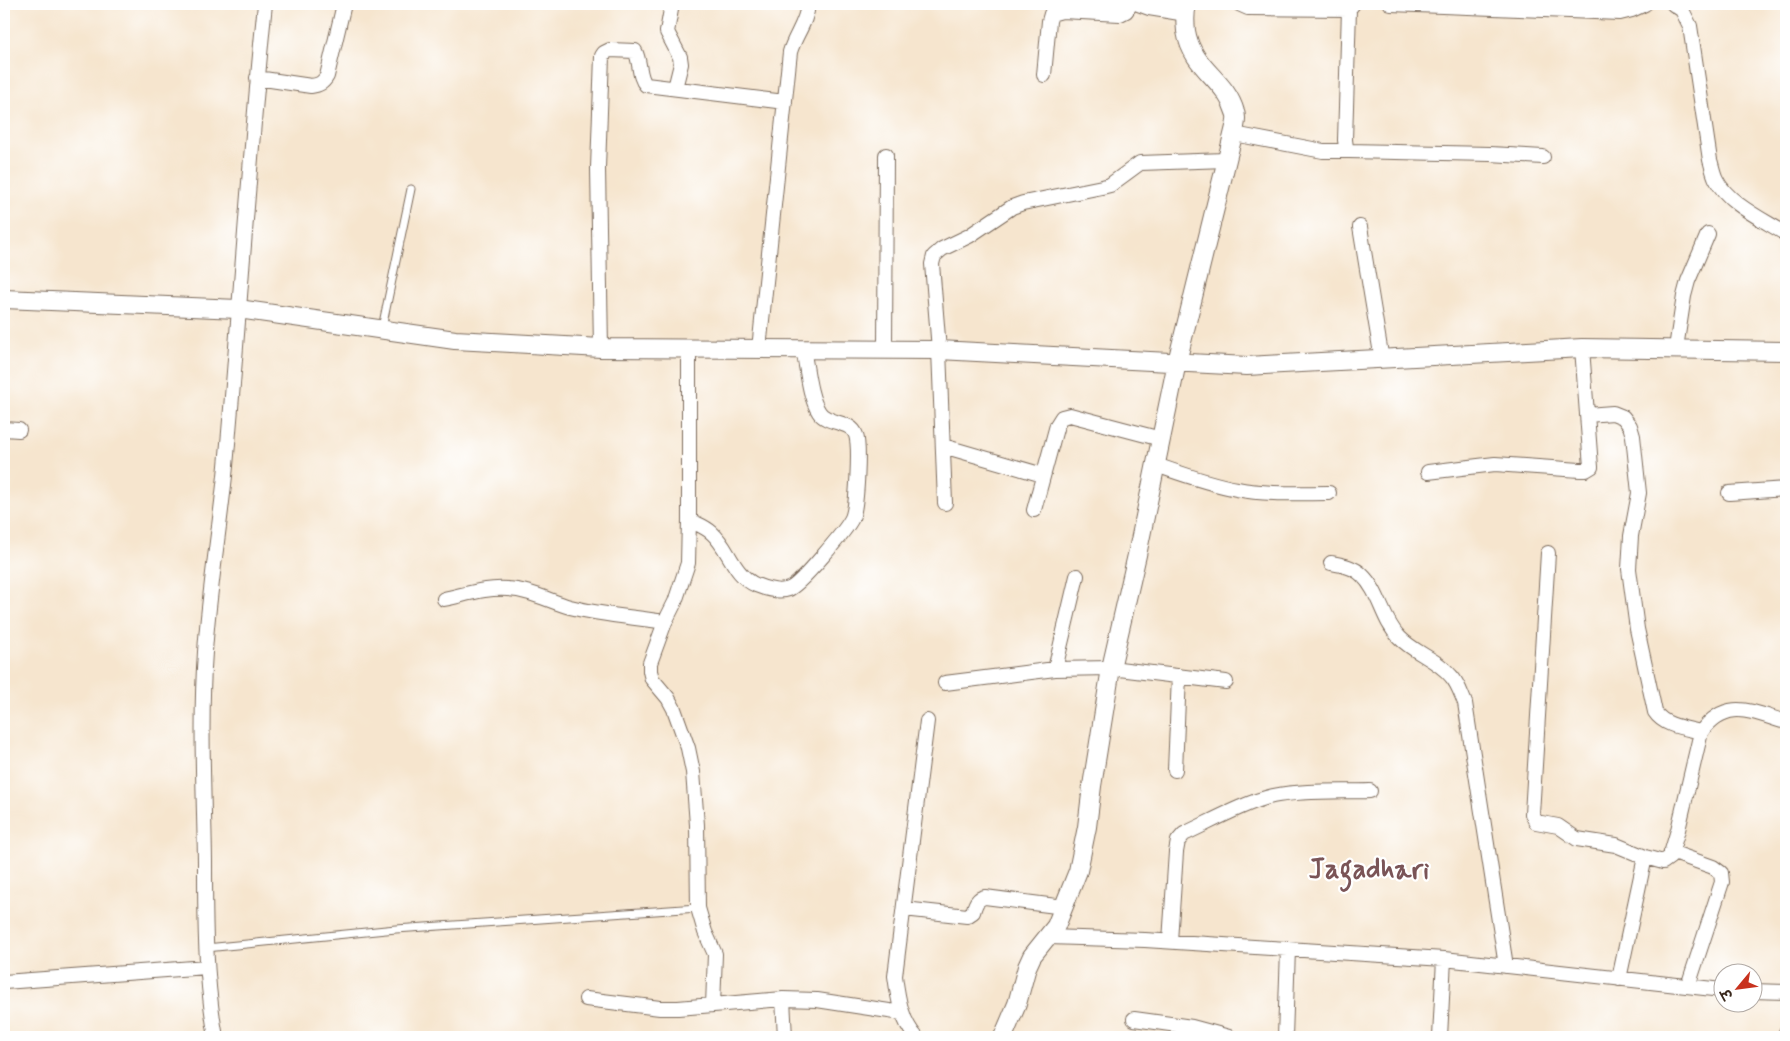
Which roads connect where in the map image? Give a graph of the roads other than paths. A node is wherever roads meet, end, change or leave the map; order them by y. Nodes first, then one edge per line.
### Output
1 (265, 4) edge
2 (344, 4) edge
3 (672, 4) edge
4 (808, 4) edge
5 (1131, 4) edge
6 (1138, 4) edge
7 (1239, 4) edge
8 (1401, 4) edge
9 (1645, 4) edge
10 (1673, 4) edge
11 (1351, 6) edge
12 (1187, 9) edge
13 (1044, 75) dead end
14 (257, 78) junction
15 (675, 88) junction
16 (785, 102) junction
17 (1234, 134) junction
18 (1349, 151) junction
19 (886, 155) dead end
20 (1543, 157) dead end
21 (1226, 160) junction
22 (412, 189) dead end
23 (1360, 227) dead end
24 (1708, 234) dead end
25 (1786, 234) edge
26 (4, 299) edge
27 (238, 309) junction
28 (382, 329) junction
29 (602, 348) junction
30 (1582, 348) junction
31 (1676, 348) junction
32 (759, 349) junction
33 (885, 349) junction
34 (689, 350) junction
35 (803, 350) junction
36 (939, 350) junction
37 (1786, 351) edge
38 (1382, 360) junction
39 (1176, 362) junction
40 (1587, 415) junction
41 (4, 429) edge
42 (19, 430) dead end
43 (1161, 439) junction
44 (943, 446) junction
45 (1156, 465) junction
46 (1428, 472) dead end
47 (1044, 475) junction
48 (1786, 489) edge
49 (1329, 493) dead end
50 (1728, 493) dead end
51 (945, 503) dead end
52 (1034, 510) dead end
53 (689, 520) junction
54 (1548, 553) dead end
55 (1331, 563) dead end
56 (1077, 576) dead end
57 (444, 599) dead end
58 (665, 622) junction
59 (1111, 668) junction
60 (1055, 669) junction
61 (1179, 676) junction
62 (1226, 682) dead end
63 (945, 683) dead end
64 (927, 721) dead end
65 (1786, 722) edge
66 (1701, 732) junction
67 (1175, 770) dead end
68 (1370, 791) dead end
69 (1671, 852) junction
70 (1645, 857) junction
71 (1064, 906) junction
72 (698, 908) junction
73 (904, 908) junction
74 (1048, 937) junction
75 (1170, 941) junction
76 (206, 948) junction
77 (1288, 950) junction
78 (1444, 959) junction
79 (1506, 966) junction
80 (207, 967) junction
81 (1619, 979) junction
82 (4, 982) edge
83 (1688, 986) junction
84 (1712, 989) edge
85 (1762, 992) edge
86 (1786, 992) edge
87 (586, 999) dead end
88 (783, 999) junction
89 (713, 1005) junction
90 (902, 1013) junction
91 (1134, 1019) dead end
92 (1786, 1032) edge
93 (216, 1037) edge
94 (785, 1037) edge
95 (916, 1037) edge
96 (1003, 1037) edge
97 (1229, 1037) edge
98 (1284, 1037) edge
99 (1440, 1037) edge
100 (1784, 1037) edge

1 - 14 street
2 - 14 street
3 - 15 street
4 - 16 street
5 - 13 street
6 - 12 street
7 - 11 street
8 - 9 street
10 - 25 street
11 - 18 street
12 - 17 street
14 - 27 street
15 - 16 street
15 - 29 street
16 - 32 street
17 - 18 street
17 - 21 street
18 - 20 street
19 - 33 street
21 - 36 street
21 - 39 street
22 - 28 lane
23 - 38 street
24 - 31 street
26 - 27 street
27 - 28 street
27 - 76 street
28 - 29 street
29 - 34 street
30 - 31 street
30 - 38 street
30 - 40 street
31 - 37 street
32 - 34 street
32 - 35 street
33 - 35 street
33 - 36 street
34 - 53 street
35 - 53 street
36 - 39 street
36 - 44 street
38 - 39 street
39 - 43 street
40 - 46 street
40 - 66 street
41 - 42 street
43 - 45 street
43 - 47 street
44 - 47 street
44 - 51 street
45 - 49 street
45 - 59 street
47 - 52 street
48 - 50 street
53 - 58 street
54 - 70 street
55 - 79 street
56 - 60 street
57 - 58 street
58 - 72 street
59 - 60 street
59 - 61 street
59 - 71 street
60 - 63 street
61 - 62 street
61 - 67 street
64 - 73 street
65 - 66 street
66 - 69 street
68 - 75 street
69 - 70 street
69 - 83 street
70 - 81 street
71 - 73 street
71 - 74 street
72 - 76 lane
72 - 89 street
73 - 90 street
74 - 75 street
74 - 96 street
75 - 77 street
76 - 80 street
77 - 78 street
77 - 98 street
78 - 79 street
78 - 99 street
79 - 81 street
80 - 82 street
80 - 93 street
81 - 83 street
83 - 84 street
85 - 86 street
87 - 89 street
88 - 89 street
88 - 90 street
88 - 94 street
90 - 95 street
91 - 97 street
92 - 100 street

